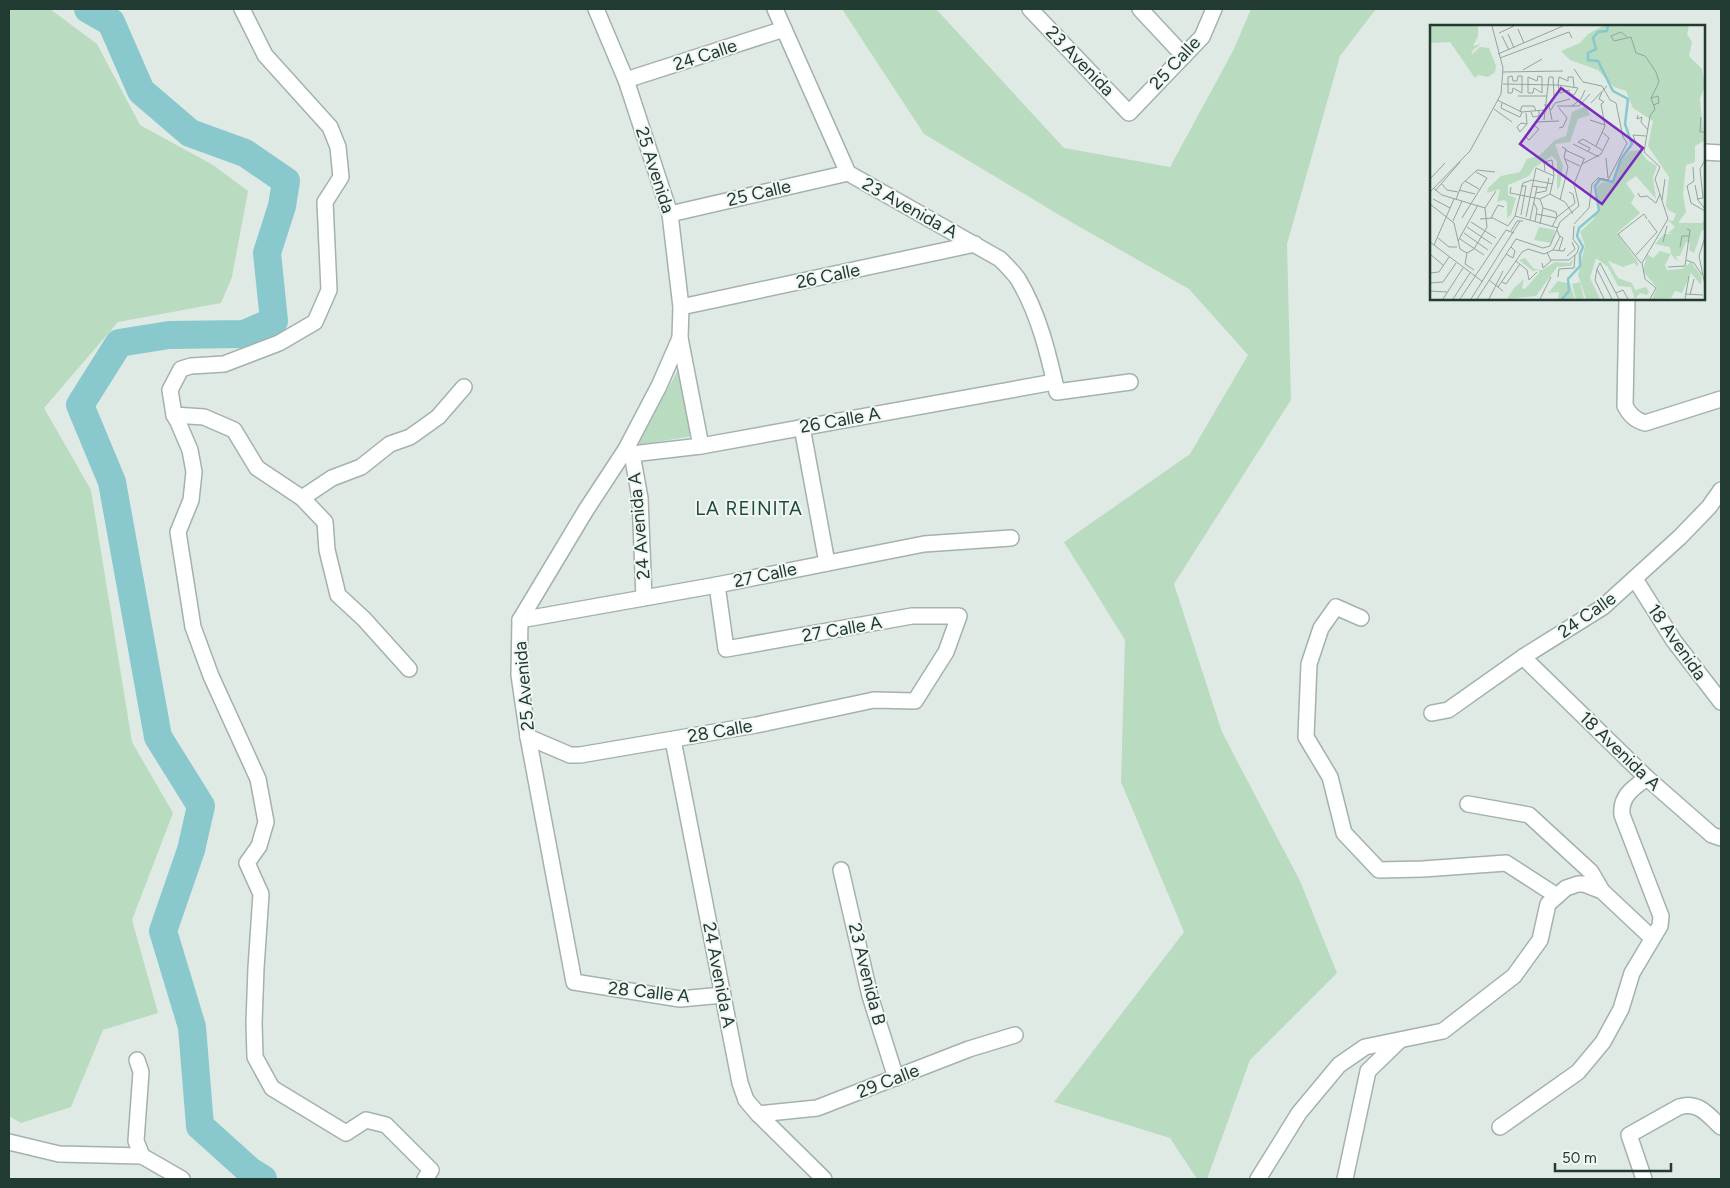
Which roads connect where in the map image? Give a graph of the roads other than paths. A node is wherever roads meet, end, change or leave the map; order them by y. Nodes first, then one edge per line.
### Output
1 (242, 9) edge
2 (596, 9) edge
3 (776, 9) edge
4 (1030, 9) edge
5 (1140, 9) edge
6 (1214, 9) edge
7 (784, 29) junction
8 (1184, 56) junction
9 (626, 80) junction
10 (1129, 113) joint
11 (1705, 152) edge
12 (1721, 153) edge
13 (848, 173) junction
14 (670, 214) junction
15 (975, 244) junction
16 (1627, 300) edge
17 (681, 307) junction
18 (680, 338) junction
19 (1130, 382) dead end
20 (1056, 387) junction
21 (464, 388) dead end
22 (1721, 399) edge
23 (174, 415) junction
24 (802, 427) junction
25 (700, 446) junction
26 (629, 452) junction
27 (1721, 490) edge
28 (302, 498) junction
29 (1010, 538) dead end
30 (827, 562) junction
31 (1635, 579) junction
32 (717, 585) junction
33 (644, 598) junction
34 (1361, 618) dead end
35 (520, 620) junction
36 (1523, 657) junction
37 (409, 669) dead end
38 (915, 701) joint
39 (1721, 702) edge
40 (1432, 713) dead end
41 (528, 737) junction
42 (673, 740) junction
43 (1647, 778) junction
44 (1468, 804) dead end
45 (1721, 838) edge
46 (841, 870) dead end
47 (1602, 891) junction
48 (1557, 896) junction
49 (1652, 938) junction
50 (574, 982) joint
51 (724, 995) junction
52 (1015, 1035) dead end
53 (1400, 1040) junction
54 (137, 1060) dead end
55 (896, 1078) junction
56 (758, 1114) junction
57 (1500, 1127) dead end
58 (1721, 1127) edge
59 (9, 1142) edge
60 (142, 1156) junction
61 (821, 1178) edge
62 (182, 1179) edge
63 (425, 1179) edge
64 (1258, 1179) edge
65 (1345, 1179) edge
66 (1644, 1179) edge

1 - 23 street
2 - 9 street, 25 Avenida
3 - 7 street, 23 Avenida A
4 - 10 street, 23 Avenida
5 - 8 street
6 - 8 street, 25 Calle
7 - 9 street, 24 Calle
7 - 13 street, 23 Avenida A
8 - 10 street, 25 Calle
9 - 14 street, 25 Avenida
11 - 12 street
13 - 14 street, 25 Calle
13 - 15 street, 23 Avenida A
14 - 17 street, 25 Avenida
15 - 17 street, 26 Calle
15 - 20 street, 23 Avenida A
16 - 22 street
17 - 18 street, 25 Avenida
18 - 25 street, 25 Avenida
18 - 26 street, 25 Avenida
19 - 20 street, 26 Calle A
20 - 24 street, 26 Calle A
21 - 28 street
23 - 28 street
23 - 63 street
24 - 25 street, 26 Calle A
24 - 30 street
25 - 26 street, 26 Calle A
26 - 33 street, 24 Avenida A
26 - 35 street, 25 Avenida
27 - 31 street, 24 Calle
28 - 37 street
29 - 30 street, 27 Calle
30 - 32 street, 27 Calle
31 - 36 street, 24 Calle
31 - 39 street, 18 Avenida
32 - 33 street, 27 Calle
32 - 38 street, 27 Calle A
33 - 35 street, 27 Calle
34 - 48 street
35 - 41 street, 25 Avenida
36 - 40 street, 24 Calle
36 - 43 street, 18 Avenida A
38 - 42 street, 28 Calle
41 - 42 street, 28 Calle
41 - 50 street, 25 Avenida
42 - 51 street, 24 Avenida A
43 - 45 street, 18 Avenida A
43 - 49 street
44 - 47 street
46 - 55 street, 23 Avenida B
47 - 48 street
47 - 49 street
48 - 53 street
49 - 57 street
50 - 51 street, 28 Calle A
51 - 56 street, 24 Avenida A
52 - 55 street, 29 Calle
53 - 64 street
53 - 65 street
54 - 60 street
55 - 56 street, 29 Calle
56 - 61 street, 24 Avenida A
58 - 66 street
59 - 60 street
60 - 62 street

